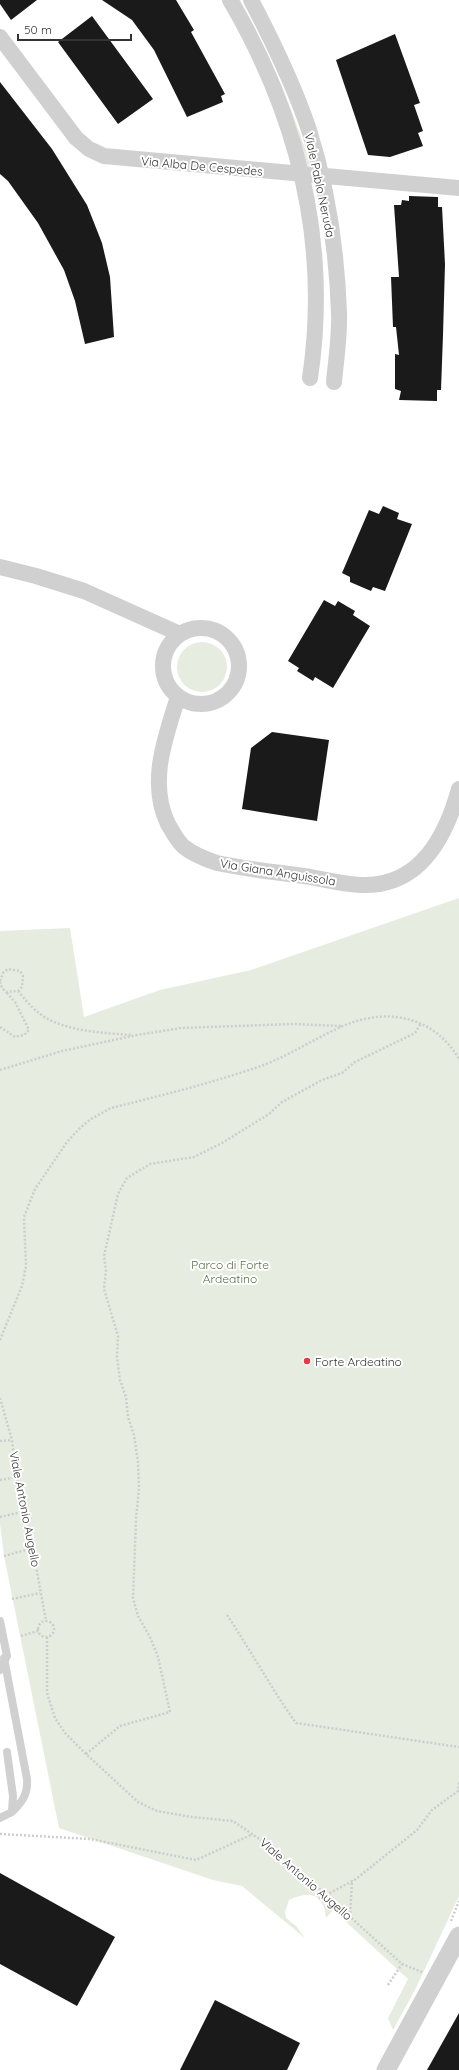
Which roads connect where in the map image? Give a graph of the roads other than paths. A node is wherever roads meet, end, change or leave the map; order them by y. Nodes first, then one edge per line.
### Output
1 (230, 0) edge
2 (251, 0) edge
3 (0, 37) edge
4 (301, 175) junction
5 (321, 177) junction
6 (459, 188) edge
7 (310, 378) dead end
8 (334, 382) dead end
9 (0, 566) edge
10 (180, 634) junction
11 (178, 697) junction
12 (459, 788) edge
13 (0, 1621) edge
14 (0, 1638) edge
15 (0, 1670) edge
16 (7, 1752) dead end
17 (12, 1812) junction
18 (0, 1818) edge
19 (459, 1936) edge
20 (386, 2070) edge

1 - 4 street, Viale Pablo Neruda
2 - 5 street, Viale Pablo Neruda
3 - 4 street, Via Alba De Cespedes
4 - 5 street, Via Alba De Cespedes
4 - 7 street, Viale Pablo Neruda
5 - 6 street, Via Alba De Cespedes
5 - 8 street, Viale Pablo Neruda
9 - 10 street
10 - 11 street
10 - 11 street
11 - 12 street, Via Giana Anguissola
13 - 15 lane, bridge
14 - 17 lane
16 - 17 lane
17 - 18 lane
19 - 20 street

